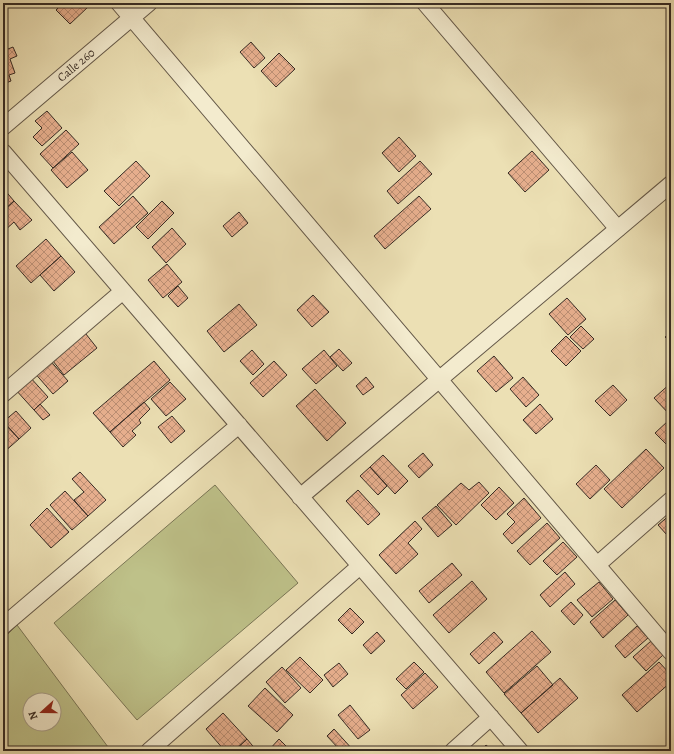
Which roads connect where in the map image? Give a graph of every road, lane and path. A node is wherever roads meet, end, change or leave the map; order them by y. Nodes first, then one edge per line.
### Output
1 (119, 3) edge
2 (149, 3) edge
3 (425, 3) edge
4 (132, 18) junction
5 (3, 127) edge
6 (3, 152) edge
7 (671, 184) edge
8 (618, 229) junction
9 (123, 291) junction
10 (440, 380) junction
11 (3, 394) edge
12 (239, 425) junction
13 (300, 497) junction
14 (671, 500) edge
15 (597, 565) junction
16 (360, 566) junction
17 (3, 626) edge
18 (671, 652) edge
19 (491, 717) junction
20 (149, 751) edge
21 (453, 751) edge
22 (520, 751) edge

1 - 4 street
2 - 4 street, Calle 260
3 - 8 street
4 - 5 street, Calle 260
4 - 10 street
6 - 9 street
7 - 8 street
8 - 10 street
9 - 11 street
9 - 12 street
10 - 13 street
10 - 15 street
12 - 13 street
12 - 17 street
13 - 16 street
14 - 15 street
15 - 18 street
16 - 19 street
16 - 20 street
19 - 21 street
19 - 22 street

